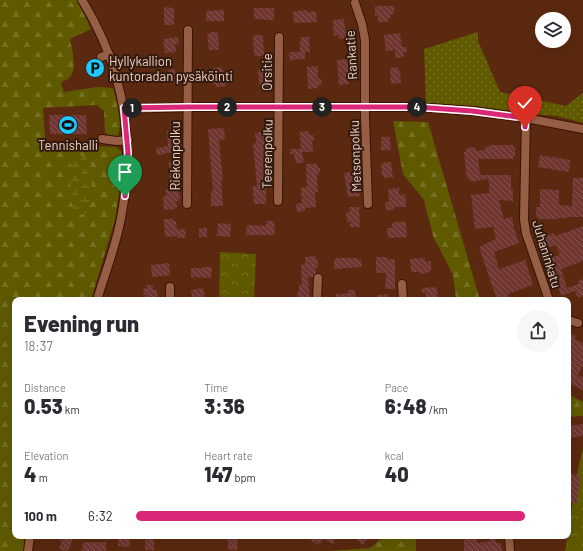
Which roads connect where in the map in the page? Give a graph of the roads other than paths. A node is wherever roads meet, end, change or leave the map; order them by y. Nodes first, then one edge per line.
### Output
1 (82, 0) edge
2 (355, 4) dead end
3 (188, 30) dead end
4 (279, 37) dead end
5 (188, 107) junction
6 (280, 107) junction
7 (365, 107) junction
8 (124, 108) junction
9 (526, 118) junction
10 (583, 129) edge
11 (102, 139) dead end
12 (128, 140) junction
13 (278, 202) dead end
14 (187, 204) dead end
15 (368, 204) dead end
16 (318, 278) dead end
17 (402, 284) dead end
18 (170, 287) dead end
19 (98, 297) edge
20 (170, 297) edge
21 (316, 297) edge
22 (403, 297) edge
23 (548, 297) edge
24 (571, 321) edge
25 (578, 322) dead end
26 (30, 539) edge
27 (509, 539) edge
28 (28, 551) edge
29 (510, 551) edge

1 - 8 street
2 - 7 street, Rankatie
3 - 5 street, Riekonpolku
4 - 6 street, Orsitie
5 - 6 street
5 - 8 street
5 - 14 street, Riekonpolku
6 - 7 street
6 - 13 street, Teerenpolku
7 - 9 street
7 - 15 street, Metsonpolku
8 - 12 street
9 - 10 street
9 - 23 street, Juhaninkatu
11 - 12 street
12 - 19 street
16 - 21 street
17 - 22 street
18 - 20 street
24 - 25 street
26 - 28 street
27 - 29 street

